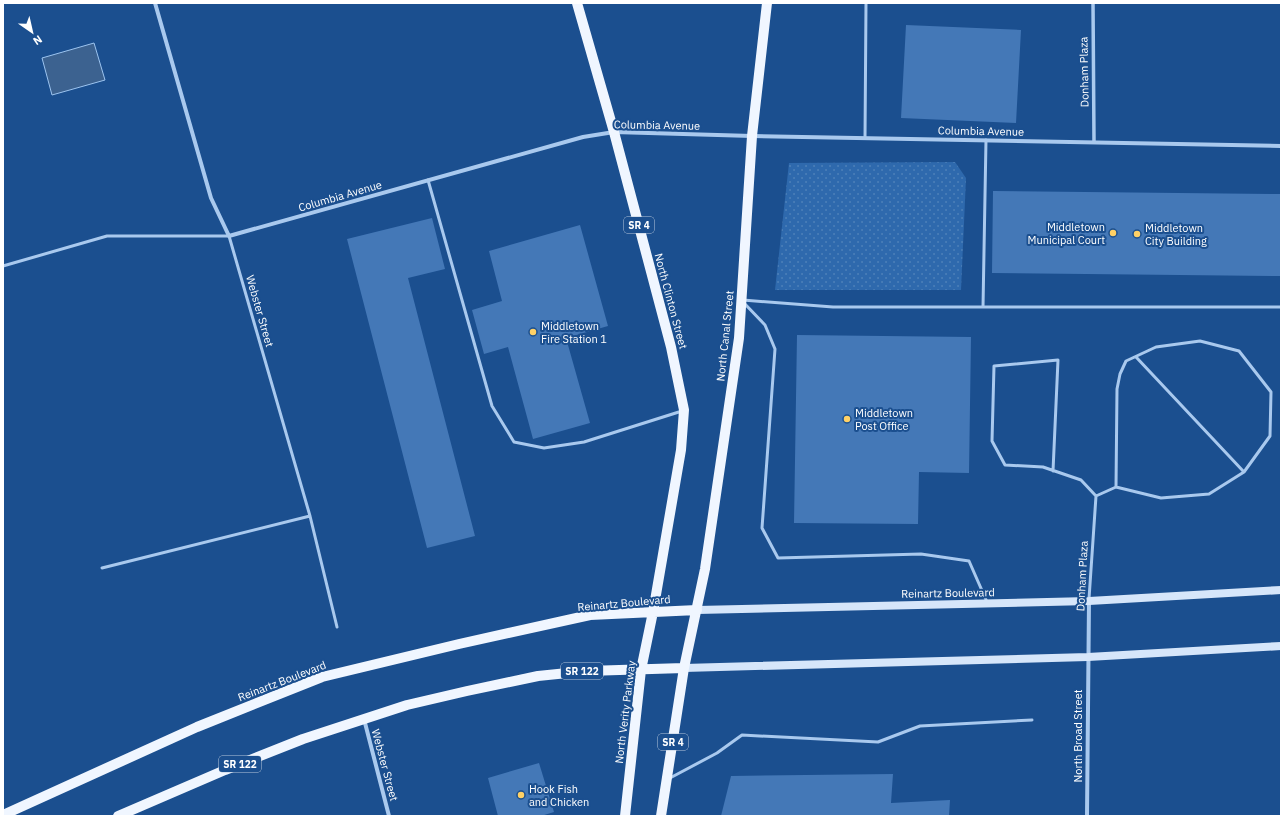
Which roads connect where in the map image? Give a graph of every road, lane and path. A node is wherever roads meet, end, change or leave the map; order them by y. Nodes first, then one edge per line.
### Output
1 (155, 3) edge
2 (577, 3) edge
3 (767, 3) edge
4 (866, 3) edge
5 (1093, 3) edge
6 (614, 132) junction
7 (752, 136) junction
8 (865, 138) junction
9 (986, 140) junction
10 (1094, 141) junction
11 (1281, 146) edge
12 (428, 180) junction
13 (229, 236) junction
14 (3, 266) edge
15 (741, 300) junction
16 (983, 307) junction
17 (1281, 307) edge
18 (1136, 357) junction
19 (684, 410) junction
20 (1054, 471) junction
21 (1244, 472) junction
22 (1116, 487) junction
23 (1096, 496) junction
24 (310, 516) junction
25 (102, 568) dead end
26 (1281, 590) edge
27 (1089, 601) junction
28 (988, 604) junction
29 (697, 610) junction
30 (653, 612) junction
31 (337, 627) dead end
32 (1281, 646) edge
33 (1088, 657) junction
34 (684, 668) junction
35 (641, 670) junction
36 (364, 718) junction
37 (1032, 720) dead end
38 (667, 780) junction
39 (3, 815) edge
40 (118, 816) edge
41 (390, 816) edge
42 (625, 816) edge
43 (661, 816) edge
44 (1087, 816) edge

1 - 13 street, Webster Street
2 - 6 main road, North Clinton Street / SR 4
3 - 7 main road, North Canal Street / SR 4
4 - 8 lane
5 - 10 street, Donham Plaza
6 - 7 street, Columbia Avenue
6 - 12 street, Columbia Avenue
6 - 19 main road, North Clinton Street / SR 4
7 - 8 street, Columbia Avenue
7 - 15 main road, North Canal Street / SR 4
8 - 9 street, Columbia Avenue
9 - 10 street, Columbia Avenue
9 - 16 lane
10 - 11 street, Columbia Avenue
12 - 13 street, Columbia Avenue
12 - 19 lane
13 - 14 lane, Columbia Avenue
13 - 24 lane, Webster Street
15 - 16 lane
15 - 28 lane
15 - 29 main road, North Canal Street / SR 4
16 - 17 lane
18 - 21 lane
18 - 21 lane
18 - 22 lane
19 - 30 main road, North Clinton Street / SR 4
20 - 20 lane
20 - 23 lane
21 - 22 lane
22 - 23 lane
23 - 27 lane, Donham Plaza
24 - 25 lane
24 - 31 lane, Webster Street
26 - 27 main road, Reinartz Boulevard
27 - 28 main road, Reinartz Boulevard
27 - 33 street, Donham Plaza
28 - 29 main road, Reinartz Boulevard
29 - 30 main road, Reinartz Boulevard
29 - 34 main road, North Canal Street / SR 4
30 - 35 main road, North Verity Parkway / SR 4
30 - 39 main road, Reinartz Boulevard
32 - 33 main road, SR 122
33 - 34 main road, SR 122
33 - 44 street, North Broad Street
34 - 35 main road, SR 122
34 - 38 main road, SR 4
35 - 36 main road, SR 122
35 - 42 main road, North Verity Parkway / SR 4
36 - 40 main road, SR 122
36 - 41 street, Webster Street
37 - 38 lane
38 - 43 main road, SR 4

